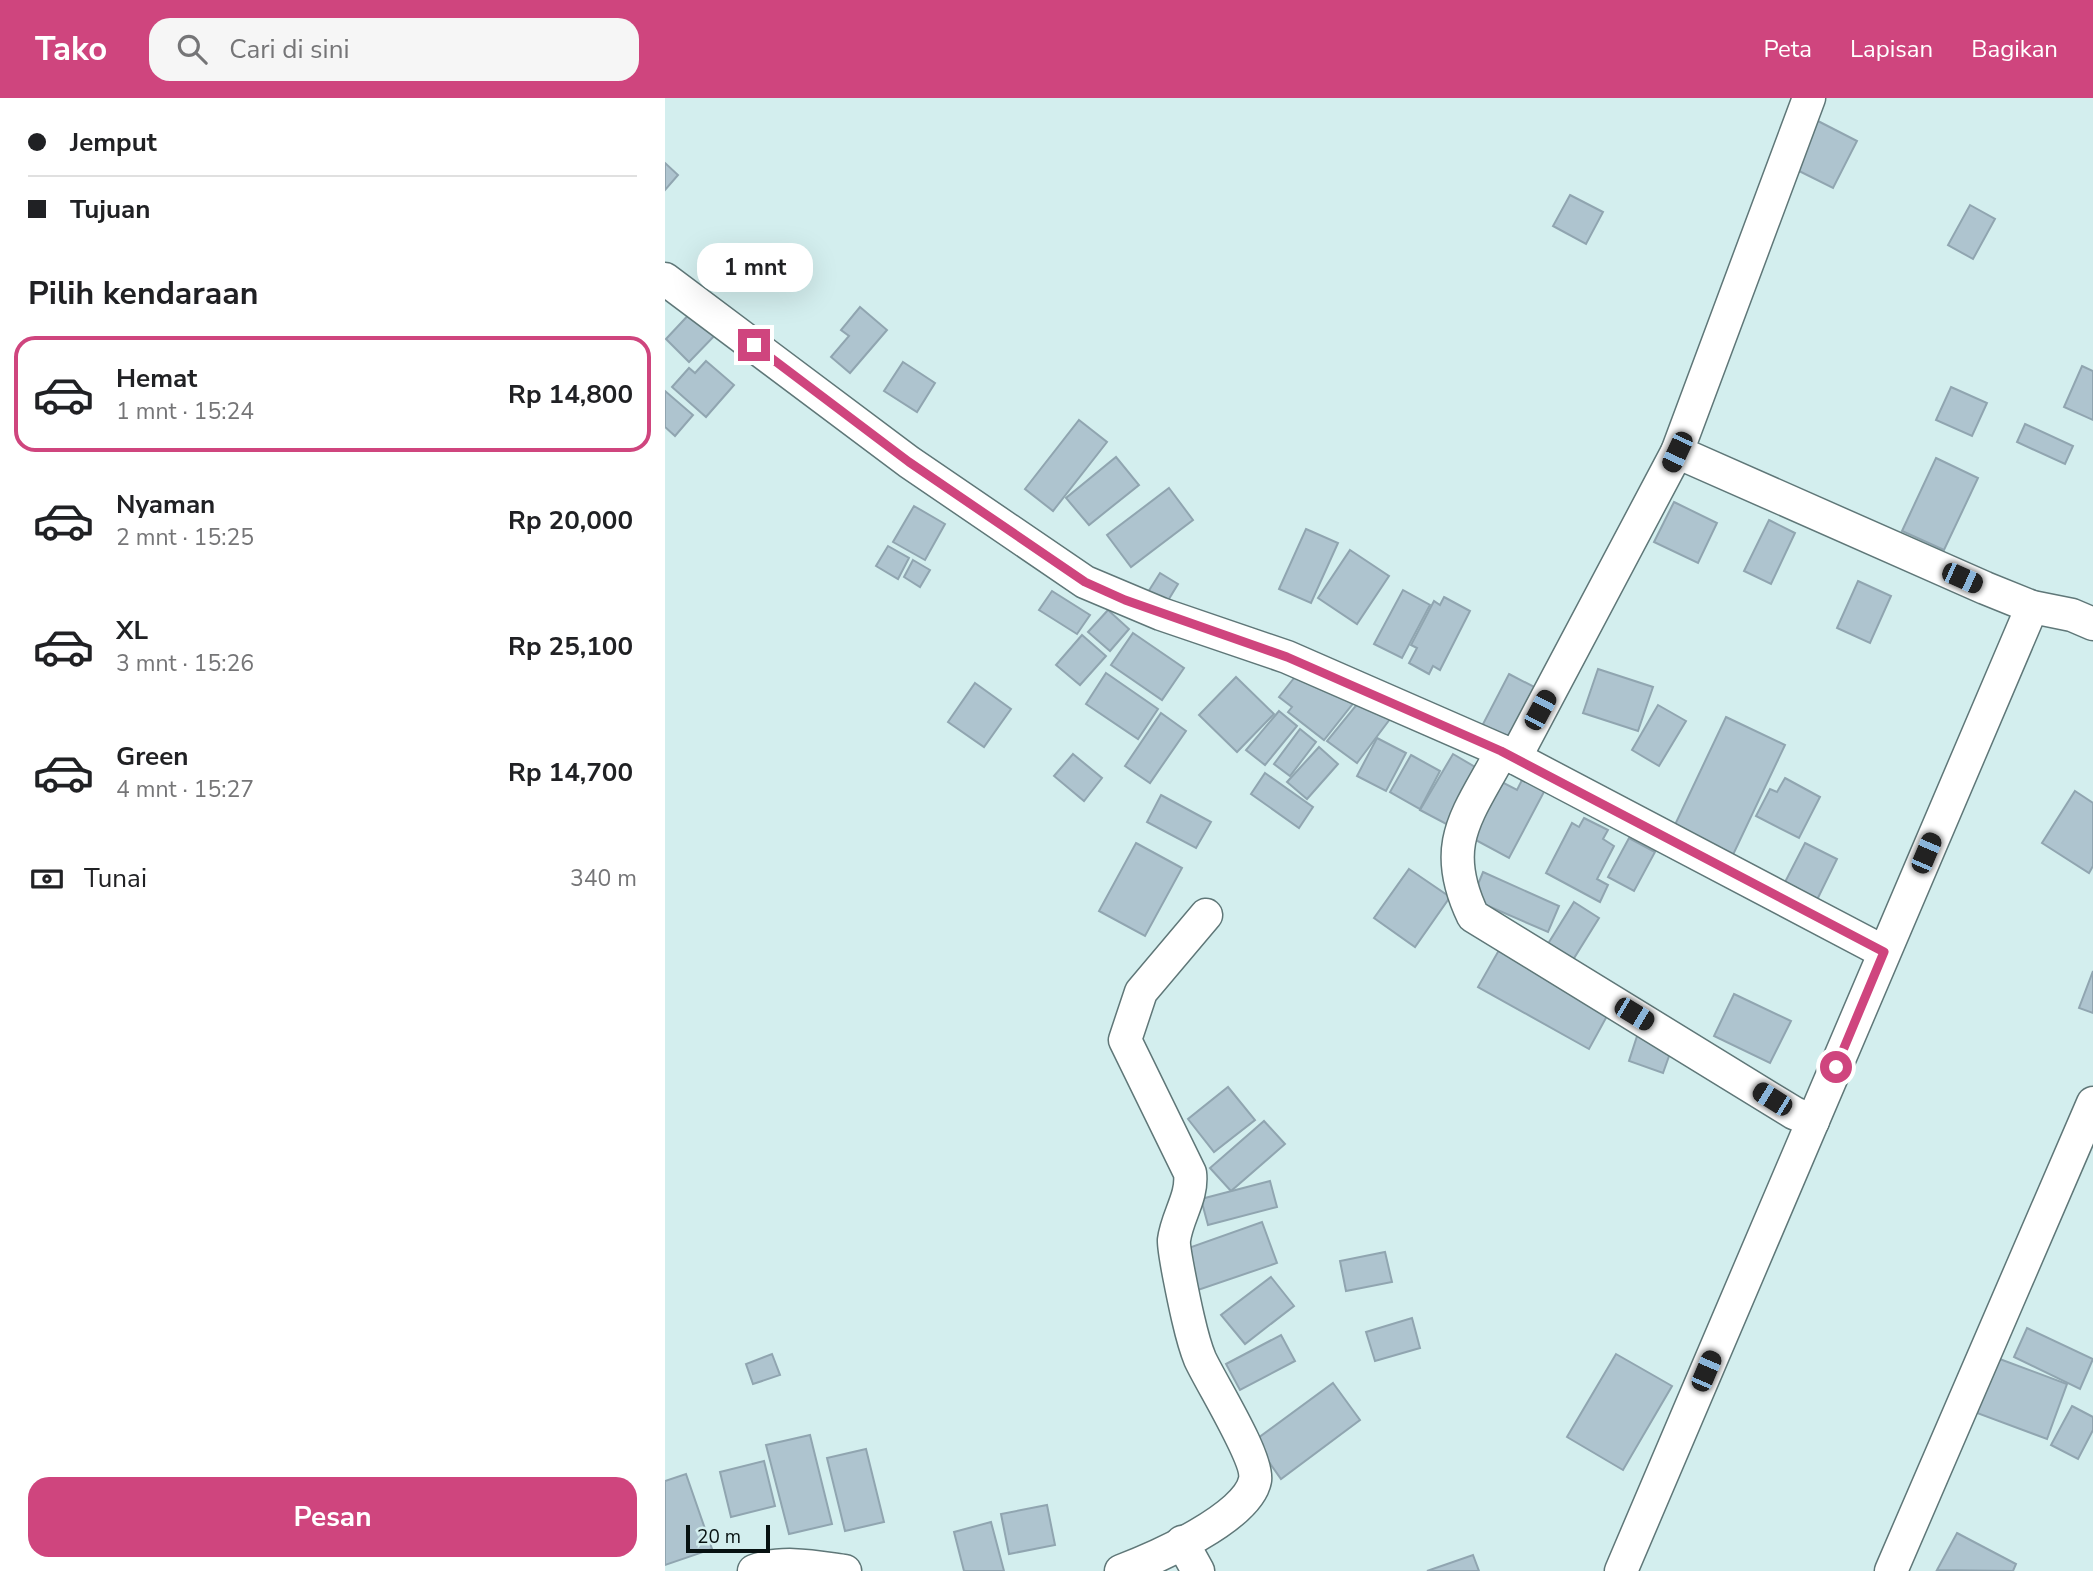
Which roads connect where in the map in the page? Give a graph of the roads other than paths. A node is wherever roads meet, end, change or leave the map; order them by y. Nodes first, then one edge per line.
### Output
1 (1809, 98) edge
2 (665, 279) edge
3 (1677, 452) junction
4 (2032, 607) junction
5 (2093, 624) edge
6 (1508, 754) junction
7 (1206, 915) dead end
8 (1884, 952) junction
9 (2093, 1103) edge
10 (1813, 1121) junction
11 (1182, 1542) junction
12 (754, 1571) edge
13 (845, 1571) edge
14 (1121, 1571) edge
15 (1198, 1571) edge
16 (1621, 1571) edge
17 (1891, 1571) edge

1 - 3 street
2 - 6 street
3 - 4 street
3 - 6 street
4 - 5 street
4 - 8 street
6 - 8 street
6 - 10 street
7 - 11 street
8 - 10 street
9 - 17 street
10 - 16 street
11 - 14 street
11 - 15 street
12 - 13 street

